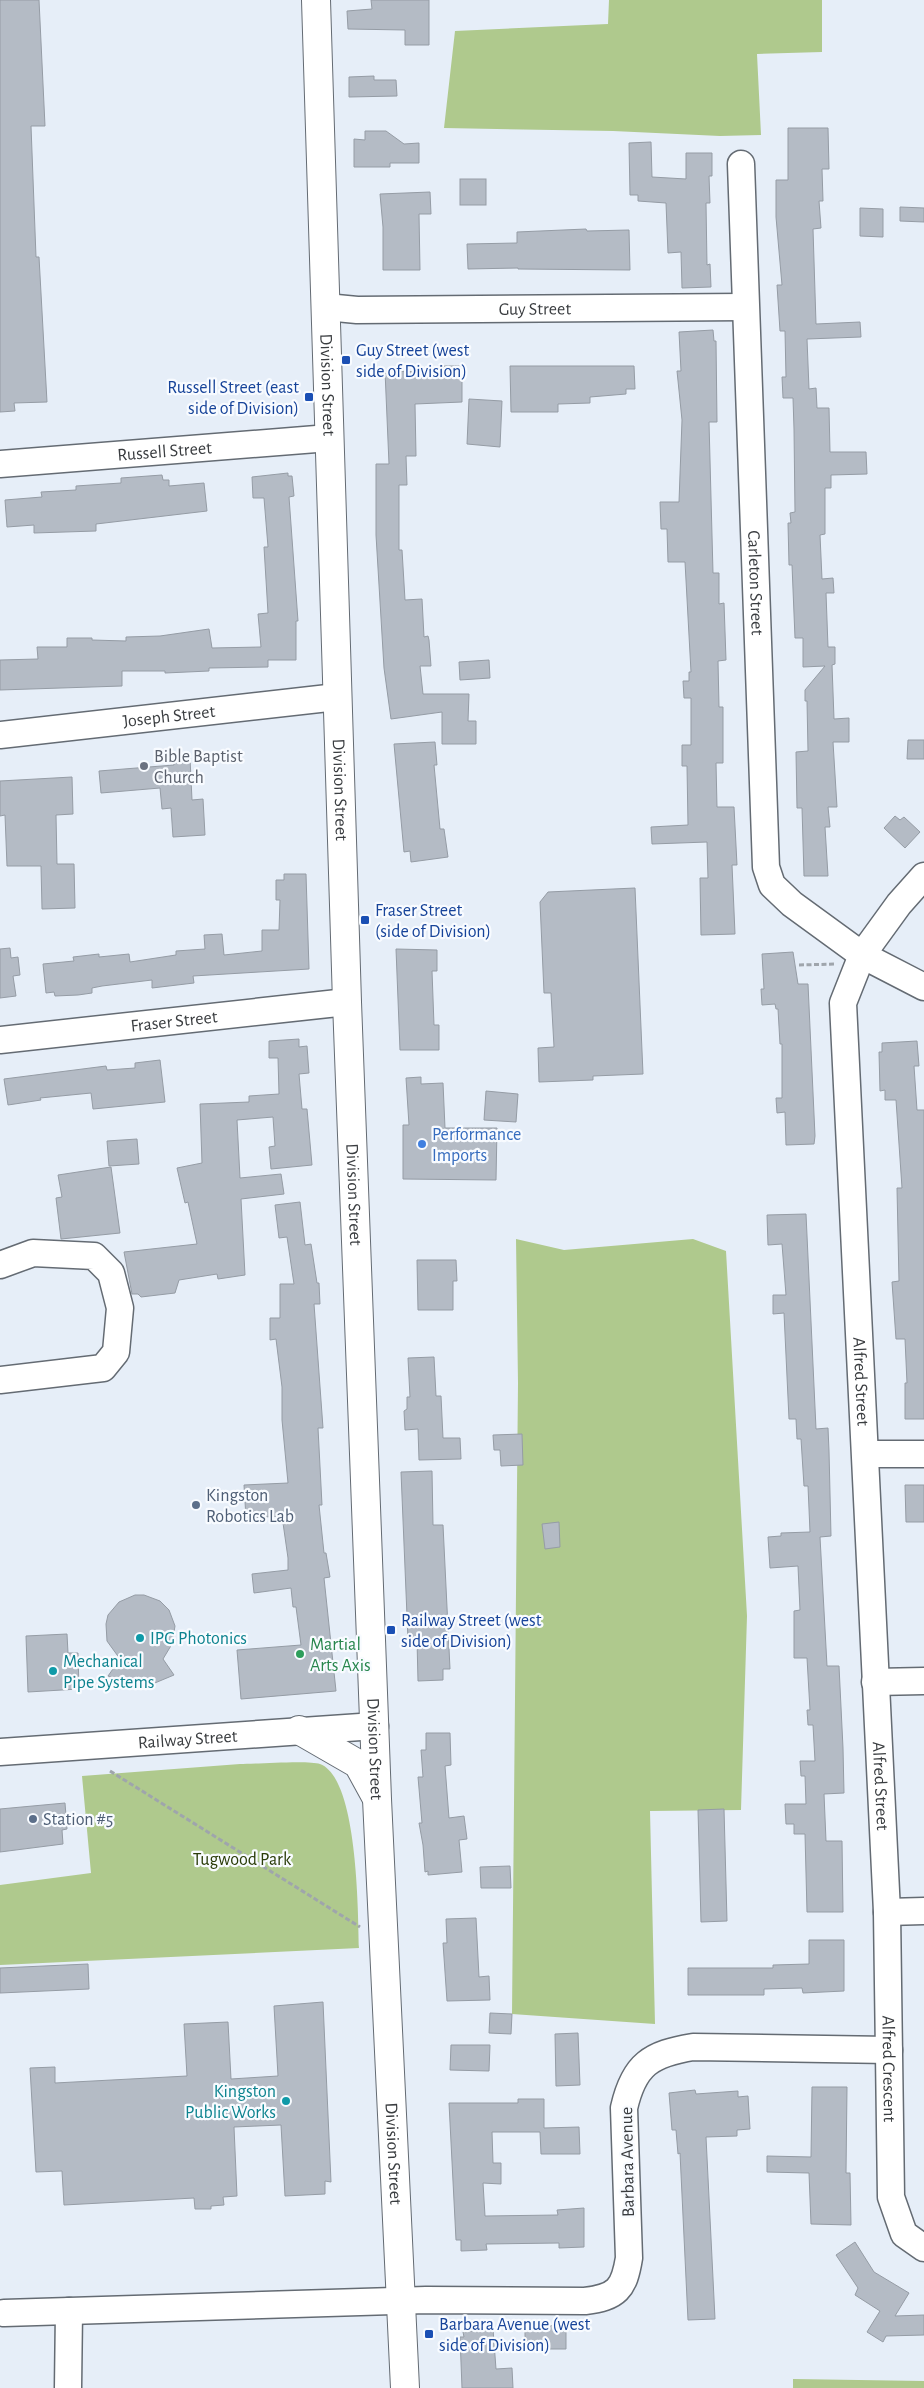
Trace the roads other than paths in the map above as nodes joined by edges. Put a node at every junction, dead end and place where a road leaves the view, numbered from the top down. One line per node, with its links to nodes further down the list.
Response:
1 (316, 0): 3 (main road, Division Street)
2 (741, 164): 4 (street, Carleton Street)
3 (326, 307): 4 (street, Guy Street); 5 (main road, Division Street)
4 (744, 307): 10 (street, Carleton Street)
5 (328, 438): 6 (street, Russell Street); 7 (main road, Division Street)
6 (0, 464)
7 (337, 697): 8 (street, Joseph Street); 12 (main road, Division Street)
8 (0, 736)
9 (924, 876): 10 (street, Alfred Street)
10 (852, 959): 11 (street, Carleton Street); 16 (street, Alfred Street)
11 (924, 987)
12 (347, 1002): 13 (street, Fraser Street); 20 (main road, Division Street)
13 (0, 1040)
14 (0, 1266): 15 (street)
15 (0, 1380)
16 (866, 1454): 17 (street); 19 (street, Alfred Street)
17 (924, 1454)
18 (924, 1681): 19 (street)
19 (875, 1682): 25 (street, Alfred Street)
20 (375, 1726): 21 (street, Railway Street); 23 (main road, Division Street)
21 (299, 1730): 22 (street, Railway Street); 23 (main road)
22 (0, 1752)
23 (377, 1798): 28 (main road, Division Street)
24 (924, 1911): 25 (street)
25 (887, 1912): 26 (street, Alfred Crescent)
26 (889, 2050): 27 (street, Alfred Crescent); 28 (street, Barbara Avenue)
27 (924, 2248)
28 (401, 2302): 29 (street); 32 (main road, Division Street)
29 (69, 2311): 30 (street); 31 (street)
30 (4, 2313)
31 (68, 2388)
32 (405, 2388)

